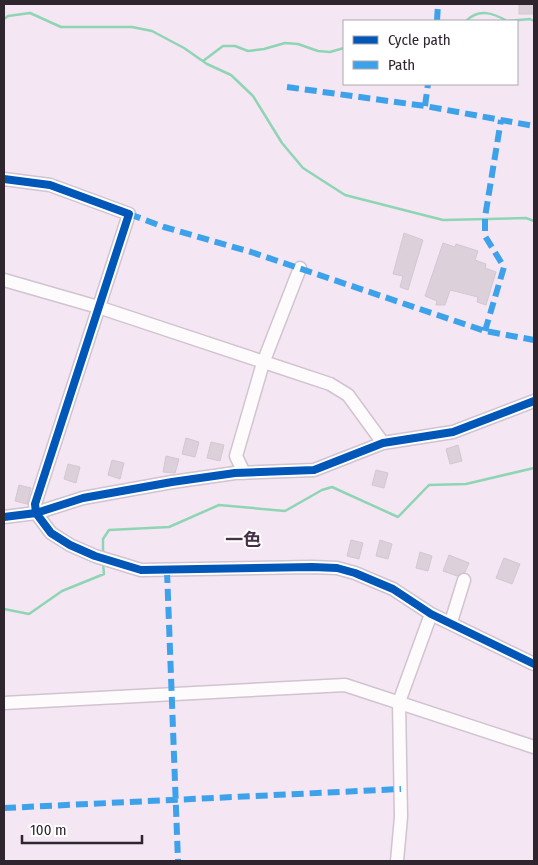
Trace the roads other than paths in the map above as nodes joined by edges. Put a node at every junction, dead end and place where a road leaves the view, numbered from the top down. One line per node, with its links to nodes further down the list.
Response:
1 (4, 178): 4 (street)
2 (300, 268): 5 (street)
3 (4, 280): 4 (street)
4 (98, 307): 5 (street); 9 (street)
5 (263, 362): 7 (street); 8 (street)
6 (534, 401): 7 (street)
7 (384, 443): 8 (street)
8 (244, 473): 9 (street)
9 (36, 513): 10 (street); 12 (street)
10 (4, 517)
11 (464, 580): 13 (street)
12 (431, 614): 13 (street); 15 (street)
13 (451, 622): 14 (street)
14 (534, 664)
15 (399, 702): 16 (street); 17 (street); 18 (street)
16 (4, 703)
17 (534, 747)
18 (397, 861)

